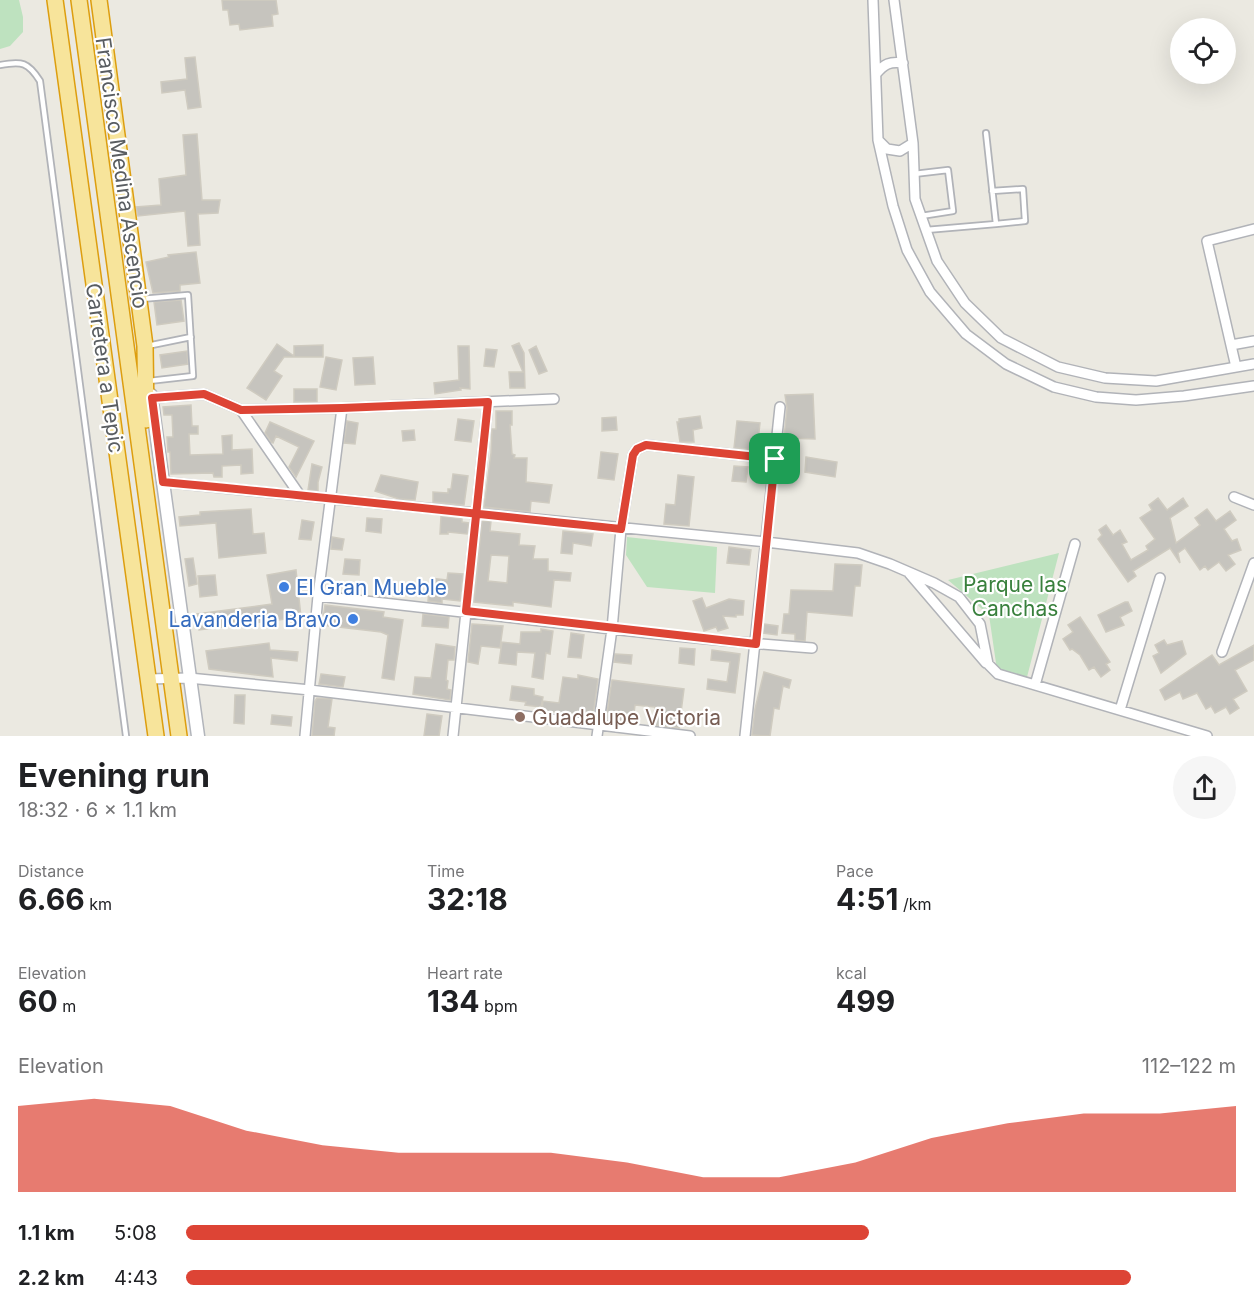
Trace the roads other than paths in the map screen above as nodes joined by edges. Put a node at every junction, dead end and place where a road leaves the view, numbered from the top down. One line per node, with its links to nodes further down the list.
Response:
1 (55, 0): 57 (highway, Carretera a Tepic)
2 (79, 0): 9 (highway, Carretera a Tepic)
3 (99, 0): 13 (highway, Francisco Medina Ascencio)
4 (873, 0): 8 (street)
5 (894, 0): 6 (street)
6 (903, 63): 8 (street); 12 (street)
7 (0, 65): 64 (lane)
8 (876, 74): 11 (street)
9 (93, 100): 13 (highway); 37 (highway, Carretera a Tepic)
10 (986, 133): 15 (lane)
11 (879, 140): 12 (street); 28 (street)
12 (913, 143): 14 (street)
13 (119, 155): 20 (highway, Francisco Medina Ascencio)
14 (914, 174): 16 (street); 16 (lane)
15 (992, 191): 17 (lane); 17 (lane)
16 (921, 216): 19 (street)
17 (996, 224): 19 (lane)
18 (1254, 229): 23 (street)
19 (926, 230): 26 (street)
20 (138, 300): 21 (lane); 24 (highway, Francisco Medina Ascencio)
21 (191, 336): 24 (lane); 27 (lane)
22 (1254, 341): 23 (street)
23 (1231, 345): 26 (street)
24 (145, 346): 27 (main road, Francisco Medina Ascencio); 37 (highway, Francisco Medina Ascencio)
25 (1254, 364): 26 (street)
26 (1236, 368)
27 (149, 381): 29 (main road, Francisco Medina Ascencio)
28 (1254, 386)
29 (152, 398): 34 (street); 36 (main road, Francisco Medina Ascencio)
30 (554, 399): 31 (street)
31 (488, 402): 33 (street); 42 (street)
32 (780, 407): 35 (street)
33 (342, 408): 34 (street); 40 (street)
34 (241, 410): 38 (street)
35 (775, 459): 43 (street); 44 (street)
36 (163, 482): 38 (street); 56 (main road, Francisco Medina Ascencio)
37 (146, 486): 58 (highway, Carretera a Tepic)
38 (299, 494): 40 (street)
39 (1234, 496): 41 (street)
40 (330, 497): 42 (street); 49 (street)
41 (1254, 505)
42 (478, 514): 43 (street); 50 (street)
43 (621, 529): 44 (street); 51 (street)
44 (766, 542): 47 (street); 52 (street)
45 (1075, 544): 59 (street)
46 (1254, 563): 54 (street)
47 (907, 571): 55 (street); 55 (street)
48 (1160, 578): 62 (street)
49 (318, 596): 50 (street); 60 (street)
50 (466, 611): 51 (street); 61 (street)
51 (612, 629): 52 (street); 63 (street)
52 (756, 644): 53 (street); 71 (street)
53 (812, 648)
54 (1222, 652)
55 (988, 664): 59 (street)
56 (189, 678): 58 (street); 60 (street); 67 (main road, Francisco Medina Ascencio)
57 (148, 679): 58 (street); 65 (highway, Carretera a Tepic)
58 (172, 679): 66 (highway, Carretera a Tepic)
59 (1035, 685): 62 (street)
60 (310, 690): 61 (street); 68 (street)
61 (457, 708): 63 (street); 69 (street)
62 (1120, 710): 72 (street)
63 (597, 731): 70 (street)
64 (126, 736)
65 (156, 736)
66 (179, 736)
67 (198, 736)
68 (305, 736)
69 (453, 736)
70 (690, 736)
71 (745, 736)
72 (1207, 736)

